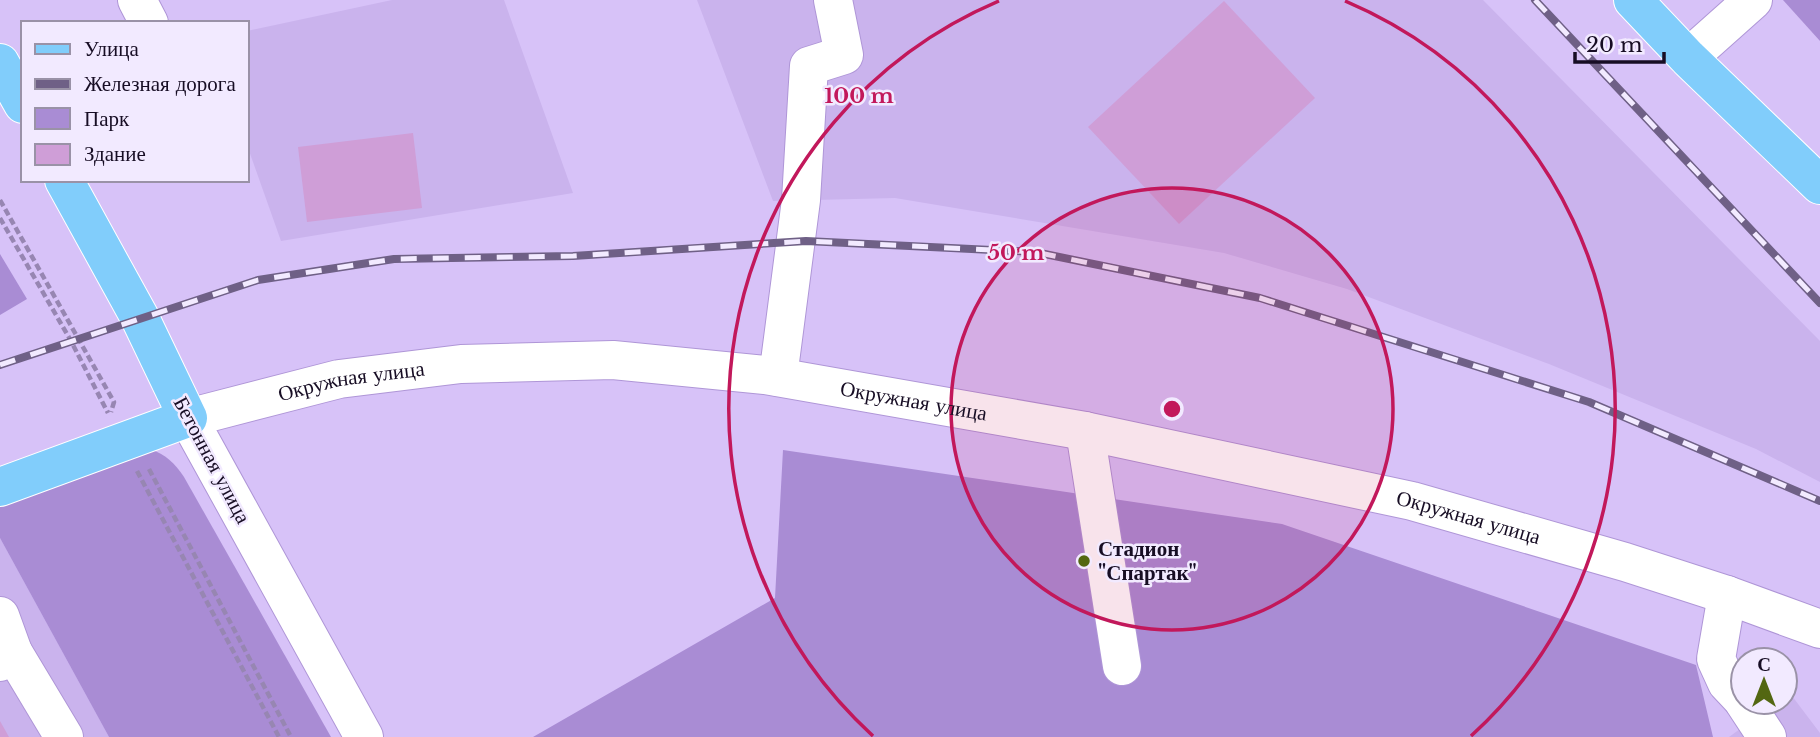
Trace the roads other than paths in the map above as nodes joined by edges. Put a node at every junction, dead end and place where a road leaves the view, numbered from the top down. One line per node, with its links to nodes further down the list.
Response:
1 (137, 0): 5 (street)
2 (834, 0): 11 (street)
3 (1633, 0): 6 (main road)
4 (1753, 0): 6 (street)
5 (148, 21)
6 (1688, 58): 10 (main road)
7 (0, 63): 8 (main road)
8 (21, 100)
9 (65, 182): 12 (main road, Бетонная улица)
10 (1820, 186)
11 (778, 377): 12 (street, Окружная улица); 13 (street, Окружная улица)
12 (188, 418): 14 (main road, Окружная улица); 23 (street, Бетонная улица)
13 (1085, 431): 15 (street, Окружная улица); 19 (street)
14 (0, 487)
15 (1727, 595): 17 (street, Окружная улица); 20 (street)
16 (0, 616): 18 (street)
17 (1820, 629)
18 (7, 657): 22 (street)
19 (1122, 666)
20 (1729, 685)
21 (1754, 716): 24 (street)
22 (64, 737)
23 (364, 737)
24 (1768, 737)

